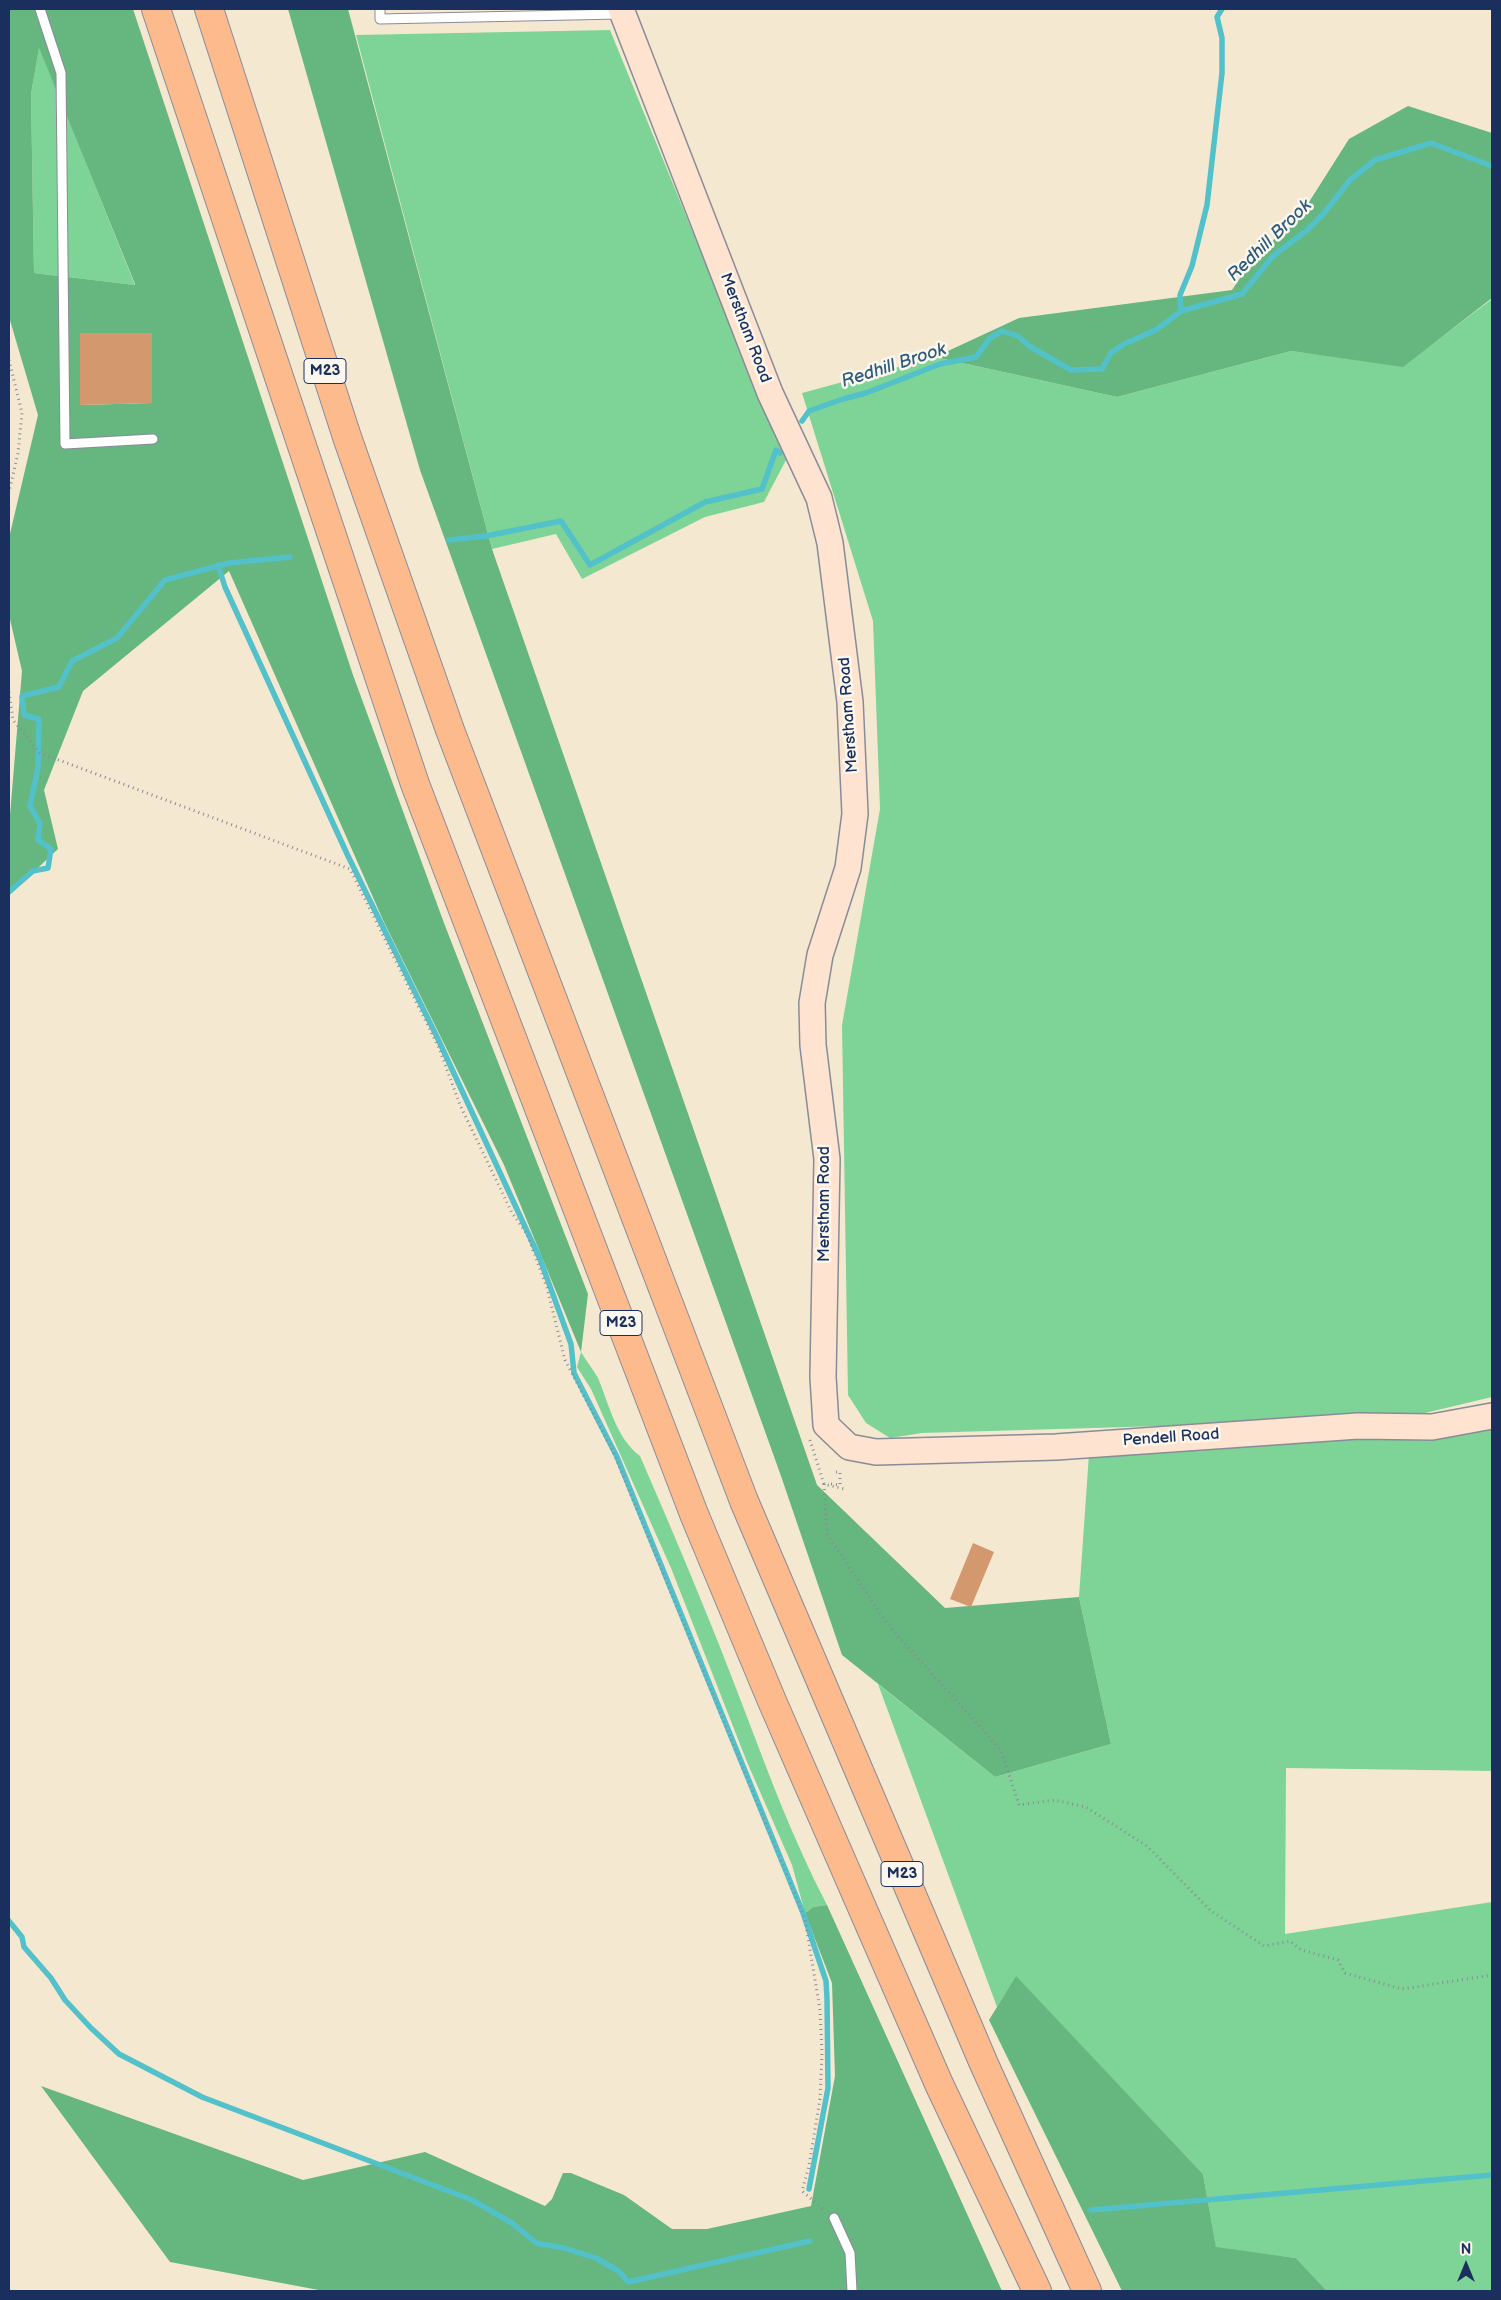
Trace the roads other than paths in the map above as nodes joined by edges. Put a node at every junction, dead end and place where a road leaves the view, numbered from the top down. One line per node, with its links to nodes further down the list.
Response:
1 (40, 9): 7 (lane)
2 (156, 9): 12 (highway, M23)
3 (209, 9): 13 (highway, M23)
4 (380, 9): 6 (lane)
5 (622, 11): 6 (lane); 9 (street, Merstham Road)
6 (494, 13)
7 (153, 439)
8 (1492, 1416): 9 (street, Pendell Road)
9 (849, 1447)
10 (834, 2218): 11 (lane)
11 (852, 2291)
12 (1037, 2291)
13 (1087, 2291)

